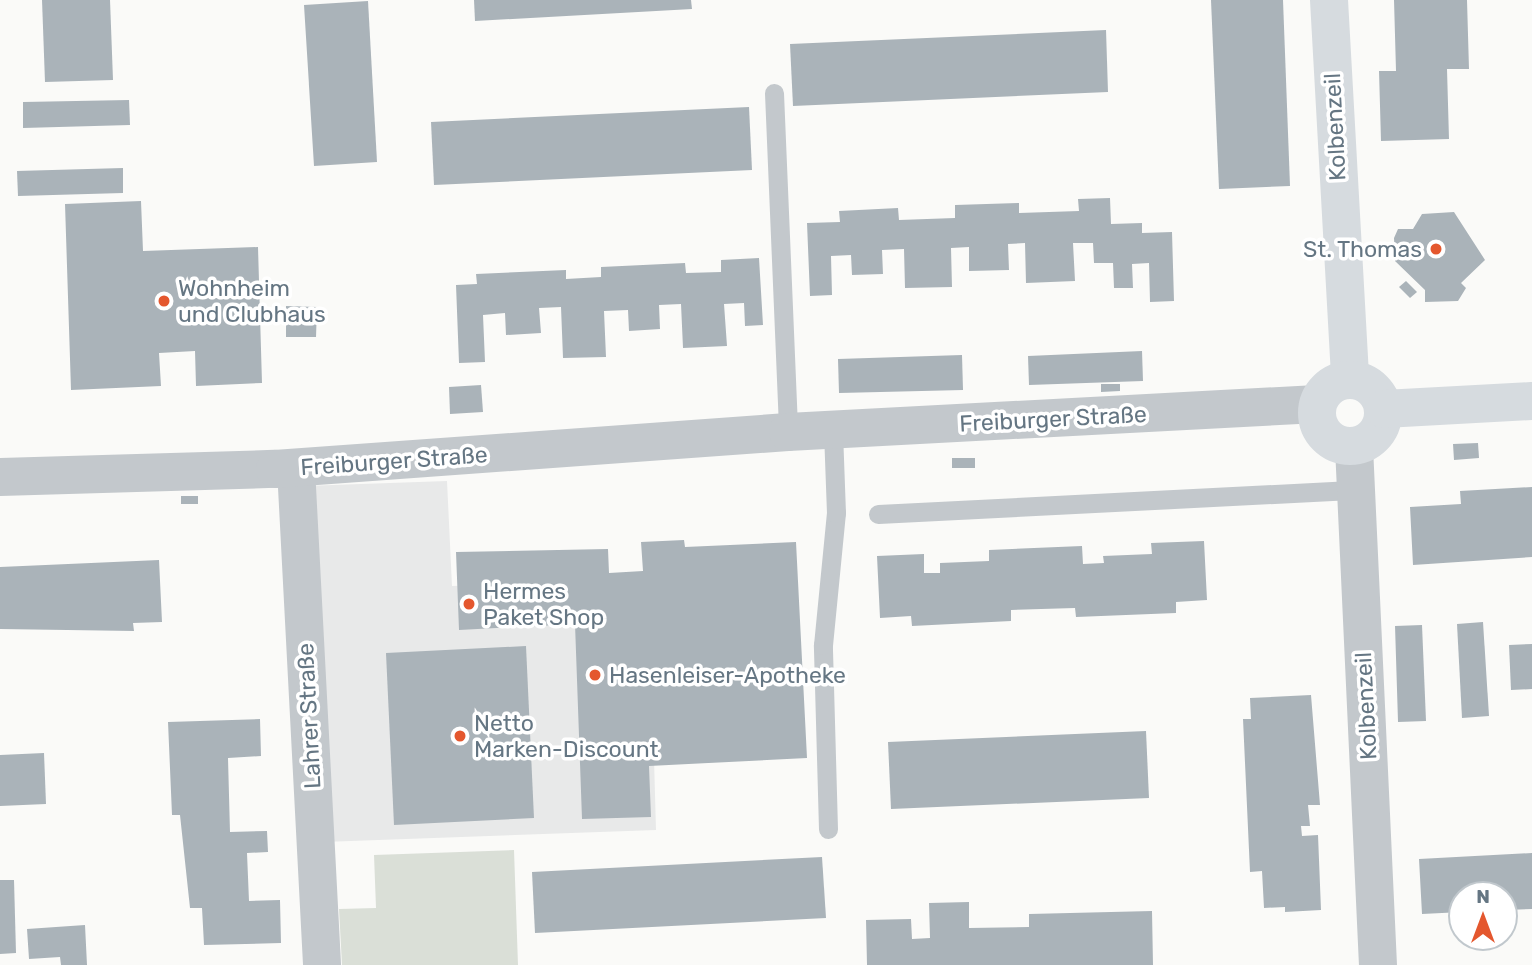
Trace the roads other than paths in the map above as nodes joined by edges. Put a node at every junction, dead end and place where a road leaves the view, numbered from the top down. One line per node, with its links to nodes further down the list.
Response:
1 (1328, 0): 3 (street, Kolbenzeil)
2 (774, 93): 8 (lane)
3 (1350, 379): 5 (street); 6 (street)
4 (1532, 401): 6 (street)
5 (1317, 404): 7 (street, Freiburger Straße); 9 (street)
6 (1384, 409): 9 (street)
7 (833, 430): 8 (street, Freiburger Straße); 14 (lane)
8 (788, 432): 10 (street, Freiburger Straße)
9 (1354, 447): 12 (street, Kolbenzeil)
10 (296, 468): 11 (street, Freiburger Straße); 15 (street, Lahrer Straße)
11 (0, 477)
12 (1356, 490): 13 (lane); 16 (street, Kolbenzeil)
13 (878, 514)
14 (828, 829)
15 (322, 965)
16 (1378, 965)

